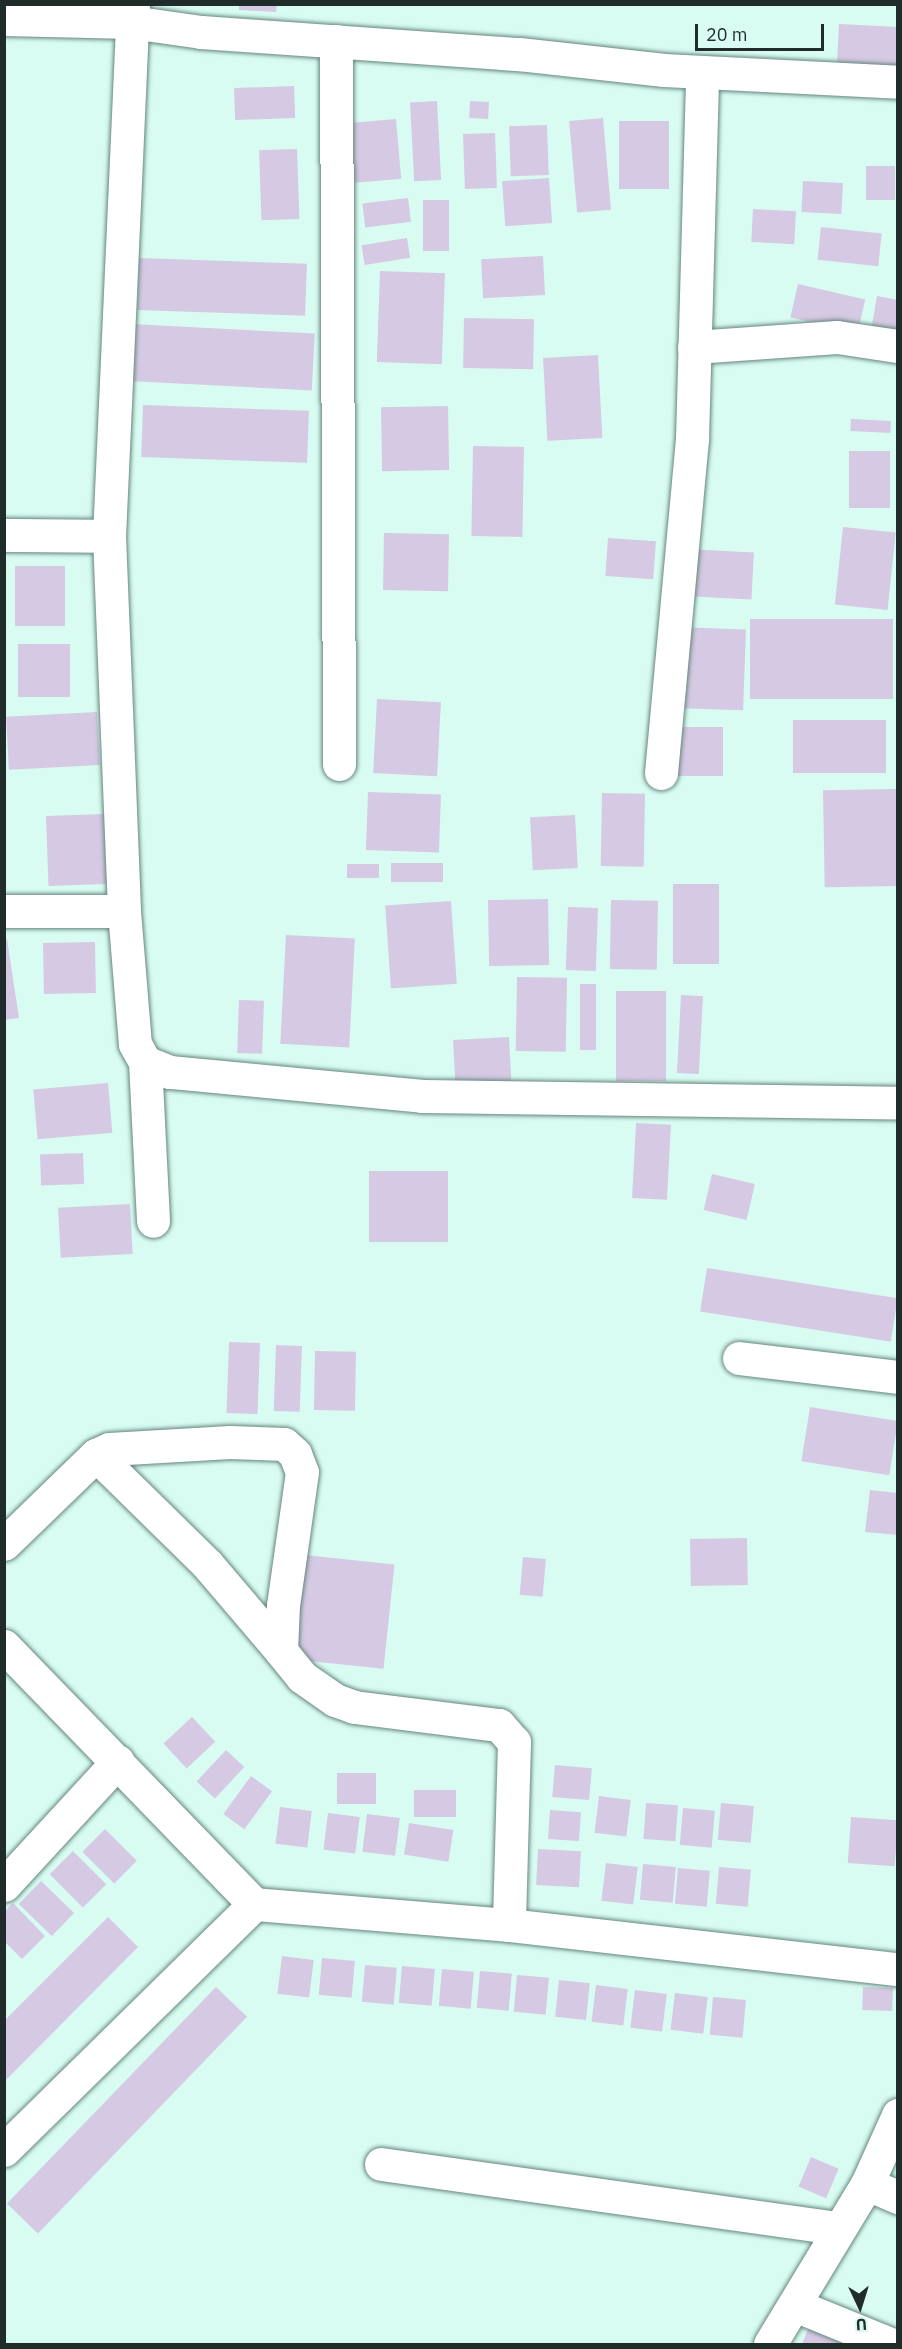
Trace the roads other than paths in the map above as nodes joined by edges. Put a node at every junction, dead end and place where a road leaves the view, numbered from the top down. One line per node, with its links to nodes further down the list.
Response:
1 (132, 13): 2 (street); 3 (street); 9 (street)
2 (4, 19)
3 (336, 41): 4 (street); 10 (street)
4 (702, 72): 5 (street); 7 (street)
5 (897, 82)
6 (897, 346): 7 (street)
7 (694, 347): 11 (street)
8 (4, 535): 9 (street)
9 (109, 536): 13 (street)
10 (339, 764)
11 (661, 773)
12 (4, 911): 13 (street)
13 (124, 911): 14 (street)
14 (146, 1062): 15 (street); 16 (street)
15 (897, 1103)
16 (153, 1221)
17 (739, 1358): 18 (street)
18 (897, 1377)
19 (96, 1455): 20 (street); 22 (street); 22 (street)
20 (4, 1544)
21 (4, 1646): 23 (street)
22 (281, 1651): 26 (street)
23 (118, 1761): 24 (street); 25 (street)
24 (4, 1885)
25 (255, 1904): 26 (street); 29 (street)
26 (509, 1925): 27 (street)
27 (897, 1969)
28 (897, 2115): 31 (street)
29 (4, 2150)
30 (381, 2164): 33 (street)
31 (867, 2184): 32 (street); 33 (street)
32 (897, 2197)
33 (838, 2228): 34 (street)
34 (796, 2306): 35 (street); 36 (street)
35 (770, 2344)
36 (890, 2344)

